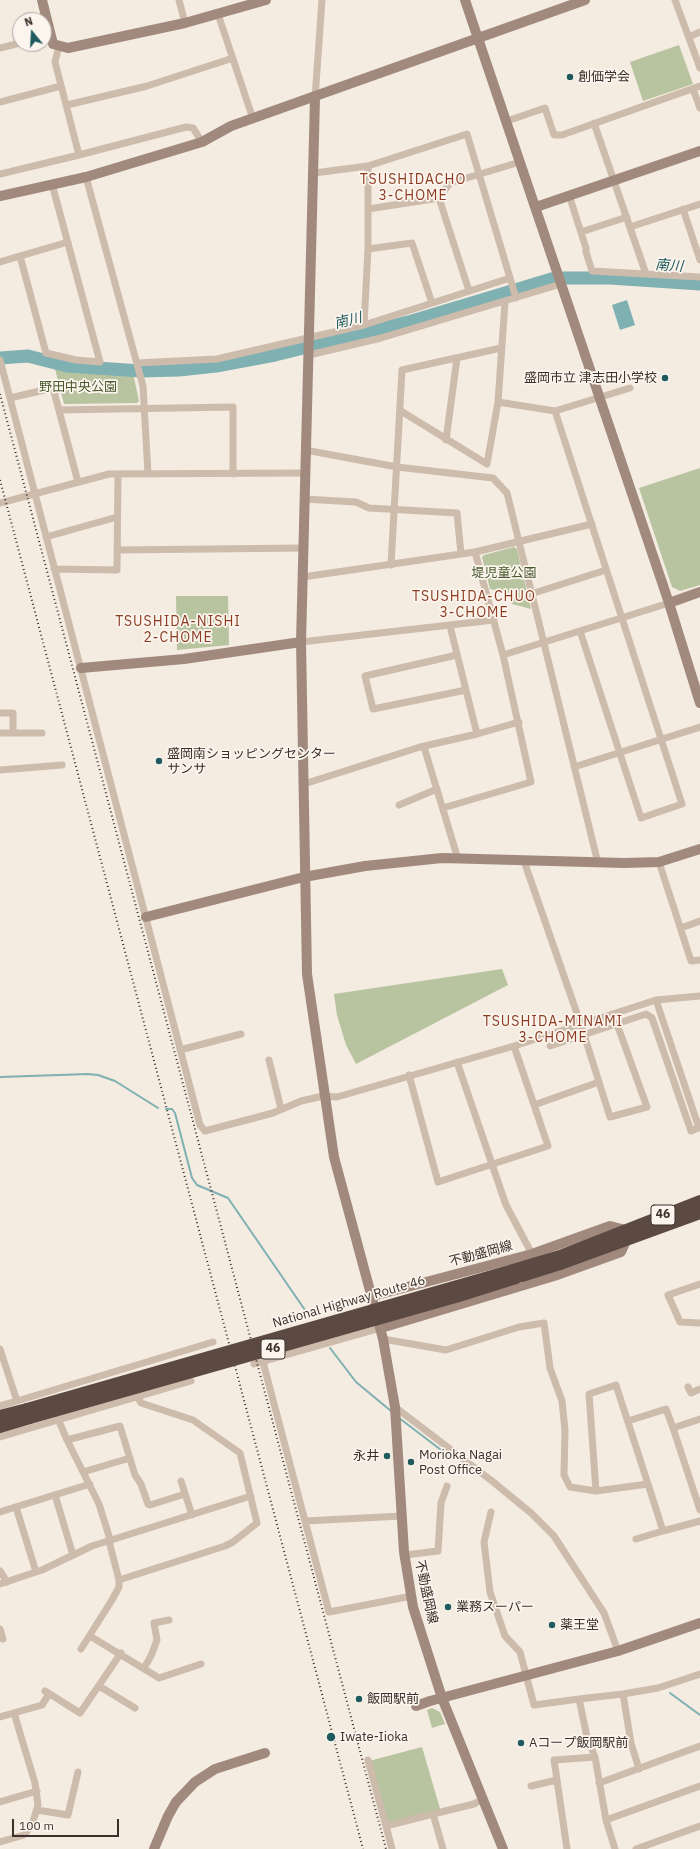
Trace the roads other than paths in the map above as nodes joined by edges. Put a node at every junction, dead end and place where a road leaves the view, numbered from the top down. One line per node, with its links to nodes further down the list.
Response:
1 (42, 0): 8 (street)
2 (179, 0): 10 (street)
3 (266, 0): 9 (street)
4 (322, 0): 22 (street)
5 (465, 0): 13 (street)
6 (585, 0): 13 (street)
7 (675, 0): 12 (street)
8 (44, 12)
9 (218, 14): 10 (street); 26 (street)
10 (185, 23): 16 (street)
11 (700, 32): 12 (street)
12 (689, 37): 19 (street)
13 (478, 40): 22 (street); 27 (street)
14 (52, 42): 16 (street)
15 (12, 45): 17 (street)
16 (59, 46): 20 (street)
17 (0, 47)
18 (230, 59): 24 (street)
19 (700, 68)
20 (61, 86): 23 (street); 24 (street)
21 (696, 88): 25 (street); 28 (street)
22 (315, 98): 26 (street); 34 (street)
23 (0, 102)
24 (66, 105): 31 (street)
25 (700, 108)
26 (253, 119): 29 (street)
27 (507, 121): 28 (street); 32 (street)
28 (594, 123): 38 (street)
29 (202, 142): 31 (street); 37 (street)
30 (700, 151): 38 (street)
31 (80, 155): 35 (street)
32 (520, 162): 36 (street); 44 (street)
33 (368, 166): 34 (street); 36 (street); 45 (street)
34 (314, 173): 64 (street)
35 (0, 174)
36 (480, 174): 42 (street); 57 (street)
37 (86, 177): 39 (street); 69 (street)
38 (614, 180): 41 (street); 47 (street)
39 (52, 184): 40 (street); 50 (street)
40 (0, 196)
41 (568, 196): 44 (street); 49 (street)
42 (439, 198): 45 (street); 59 (street)
43 (700, 204): 46 (street)
44 (536, 207): 58 (street)
45 (368, 209): 51 (street)
46 (683, 210): 48 (street); 53 (street)
47 (627, 217): 48 (street); 49 (street)
48 (630, 227): 55 (street)
49 (581, 232): 55 (street)
50 (68, 242): 52 (street); 52 (street)
51 (368, 250): 62 (street); 63 (street)
52 (20, 256): 54 (street)
53 (700, 260)
54 (0, 262)
55 (646, 274): 56 (street)
56 (700, 277)
57 (510, 278): 59 (street); 60 (street)
58 (561, 284): 60 (street); 71 (street)
59 (469, 291): 62 (street)
60 (516, 298): 61 (street)
61 (505, 302): 65 (street); 66 (street)
62 (432, 303): 63 (street)
63 (364, 325): 64 (street)
64 (310, 337): 66 (street); 69 (street)
65 (502, 348): 67 (street); 73 (street)
66 (309, 355): 79 (street)
67 (457, 358): 76 (street); 78 (street)
68 (0, 361): 72 (street)
69 (137, 363): 74 (street)
70 (630, 388): 71 (street)
71 (600, 397): 77 (street); 104 (street)
72 (10, 398): 75 (street); 86 (street)
73 (498, 402): 77 (street); 78 (street)
74 (146, 409): 75 (street); 83 (street); 84 (street)
75 (59, 410): 85 (street)
76 (401, 411): 78 (street); 80 (street)
77 (555, 411): 91 (street)
78 (446, 440)
79 (305, 450): 80 (street); 81 (street)
80 (397, 467): 89 (street); 93 (street)
81 (304, 473): 84 (street); 87 (street)
82 (118, 474): 83 (street); 85 (street); 90 (street)
83 (148, 474): 84 (street)
84 (233, 474)
85 (78, 482): 86 (street)
86 (35, 493): 88 (street); 92 (street)
87 (304, 499): 89 (street); 94 (street)
88 (0, 503)
89 (396, 509): 97 (street); 98 (street)
90 (117, 517): 92 (street); 95 (street)
91 (592, 524): 93 (street); 100 (street)
92 (46, 537): 99 (street)
93 (518, 543): 96 (street); 103 (street)
94 (303, 548): 95 (street); 101 (street)
95 (117, 550): 99 (street)
96 (476, 552): 97 (street); 106 (street)
97 (461, 554): 98 (street)
98 (391, 565): 101 (street)
99 (54, 569): 113 (street)
100 (606, 570): 103 (street); 105 (street)
101 (303, 577): 109 (street)
102 (700, 592): 104 (street)
103 (531, 594): 110 (street)
104 (669, 603): 105 (street); 115 (street)
105 (622, 618): 108 (street); 123 (street)
106 (494, 620): 107 (street); 112 (street)
107 (450, 626): 109 (street); 111 (street)
108 (580, 631): 110 (street); 125 (street)
109 (301, 642): 113 (street); 129 (street)
110 (542, 642): 112 (street); 127 (street)
111 (457, 655): 114 (street); 114 (street)
112 (503, 655): 117 (street)
113 (81, 668): 139 (street)
114 (466, 690): 122 (street)
115 (700, 703)
116 (0, 713): 120 (street)
117 (519, 722): 122 (street); 132 (street)
118 (700, 727): 123 (street)
119 (0, 733): 120 (street)
120 (13, 733): 121 (street)
121 (42, 733)
122 (477, 734): 124 (street)
123 (661, 739): 125 (street); 125 (street)
124 (424, 746): 129 (street); 130 (street)
125 (619, 753): 127 (street)
126 (62, 765): 128 (street)
127 (574, 767): 137 (street)
128 (0, 770)
129 (304, 784): 138 (street)
130 (437, 789): 131 (street); 132 (street)
131 (399, 805)
132 (443, 808): 134 (street)
133 (700, 849): 136 (street)
134 (458, 859): 135 (street); 138 (street)
135 (524, 861): 137 (street); 146 (street)
136 (659, 862): 137 (street); 141 (street)
137 (598, 863)
138 (304, 877): 139 (street); 156 (street)
139 (146, 917): 151 (street)
140 (700, 922): 141 (street)
141 (681, 928): 142 (street)
142 (700, 960)
143 (700, 996): 144 (street)
144 (656, 1000): 146 (street); 159 (street)
145 (617, 1024): 148 (street); 155 (street); 159 (street)
146 (581, 1025): 148 (street); 149 (street)
147 (242, 1034): 151 (street)
148 (584, 1035): 150 (street); 155 (street)
149 (514, 1046): 153 (street); 157 (street)
150 (550, 1046)
151 (180, 1050): 158 (street)
152 (269, 1060): 158 (street)
153 (457, 1062): 154 (street); 160 (street)
154 (409, 1075): 156 (street); 160 (street)
155 (599, 1082): 157 (street)
156 (323, 1096): 158 (street); 166 (street)
157 (534, 1105): 160 (street)
158 (281, 1109)
159 (700, 1128)
160 (492, 1166): 164 (street)
161 (700, 1201): 163 (highway, National Highway Route 46 / 46)
162 (700, 1213): 163 (highway, National Highway Route 46 / 46)
163 (626, 1235): 164 (street, 不動盛岡線); 168 (street); 180 (highway, National Highway Route 46 / 46, bridge)
164 (532, 1254): 166 (street, 不動盛岡線)
165 (700, 1284): 167 (street)
166 (373, 1296): 168 (street, 不動盛岡線)
167 (700, 1323)
168 (381, 1328): 169 (street, 不動盛岡線); 172 (street)
169 (383, 1339): 179 (street, 不動盛岡線); 195 (street)
170 (213, 1342): 180 (street)
171 (0, 1349): 180 (street)
172 (263, 1362): 173 (street); 205 (street)
173 (254, 1364)
174 (191, 1381): 177 (street)
175 (688, 1387): 176 (street)
176 (700, 1389)
177 (137, 1396): 182 (street); 198 (street)
178 (0, 1406): 180 (street)
179 (395, 1408): 204 (street, 不動盛岡線); 223 (street)
180 (25, 1409): 181 (highway, National Highway Route 46 / 46); 185 (highway, National Highway Route 46 / 46)
181 (0, 1416)
182 (58, 1419): 187 (street); 188 (street)
183 (700, 1419): 186 (street)
184 (628, 1421): 186 (street); 193 (street); 195 (street)
185 (0, 1427)
186 (673, 1428): 200 (street)
187 (0, 1437)
188 (67, 1440): 189 (street); 190 (street)
189 (130, 1458): 190 (street); 196 (street)
190 (83, 1472): 192 (street)
191 (181, 1481): 196 (street)
192 (90, 1484): 197 (street); 209 (street)
193 (648, 1484): 195 (street); 207 (street)
194 (448, 1486): 211 (street)
195 (596, 1491)
196 (185, 1494): 203 (street)
197 (56, 1495): 199 (street); 210 (street)
198 (251, 1496): 203 (street); 214 (street)
199 (16, 1507): 201 (street); 213 (street)
200 (700, 1508)
201 (0, 1512)
202 (491, 1512): 228 (street)
203 (192, 1514): 209 (street)
204 (402, 1516): 205 (street); 211 (street, 不動盛岡線)
205 (305, 1521): 216 (street)
206 (700, 1521): 207 (street)
207 (663, 1531): 208 (street)
208 (636, 1539)
209 (109, 1540): 210 (street); 214 (street)
210 (73, 1555): 213 (street)
211 (405, 1555): 216 (street, 不動盛岡線)
212 (0, 1571): 215 (street)
213 (36, 1572): 215 (street)
214 (120, 1580): 220 (street)
215 (3, 1583)
216 (412, 1596): 231 (street, 不動盛岡線)
217 (169, 1620): 226 (street)
218 (700, 1623): 223 (street)
219 (0, 1629): 221 (street)
220 (90, 1636): 222 (street); 224 (street)
221 (3, 1639)
222 (81, 1649)
223 (618, 1651): 228 (street)
224 (121, 1653): 226 (street); 229 (street)
225 (201, 1664): 226 (street)
226 (144, 1668)
227 (700, 1674): 230 (street)
228 (526, 1675): 231 (street); 232 (street)
229 (99, 1686): 234 (street); 235 (street)
230 (623, 1694): 232 (street); 241 (street)
231 (442, 1698): 233 (street); 248 (street, 不動盛岡線)
232 (579, 1700): 239 (street)
233 (416, 1706)
234 (135, 1708)
235 (14, 1713): 236 (street); 247 (street)
236 (0, 1717)
237 (700, 1746): 241 (street)
238 (265, 1753): 256 (street)
239 (595, 1757): 243 (street); 244 (street)
240 (368, 1760): 253 (street)
241 (639, 1769): 244 (street)
242 (78, 1772): 250 (street)
243 (557, 1780): 245 (street); 260 (street)
244 (599, 1783): 252 (street)
245 (531, 1786)
246 (700, 1786): 252 (street)
247 (37, 1791): 249 (street); 250 (street)
248 (483, 1799): 251 (street); 259 (street, 不動盛岡線)
249 (0, 1802)
250 (37, 1810): 255 (street)
251 (434, 1814): 253 (street); 258 (street)
252 (606, 1820): 261 (street)
253 (386, 1826): 257 (street)
254 (700, 1826): 262 (street)
255 (0, 1842)
256 (154, 1849)
257 (392, 1849)
258 (443, 1849)
259 (503, 1849)
260 (567, 1849)
261 (614, 1849)
262 (636, 1849)

